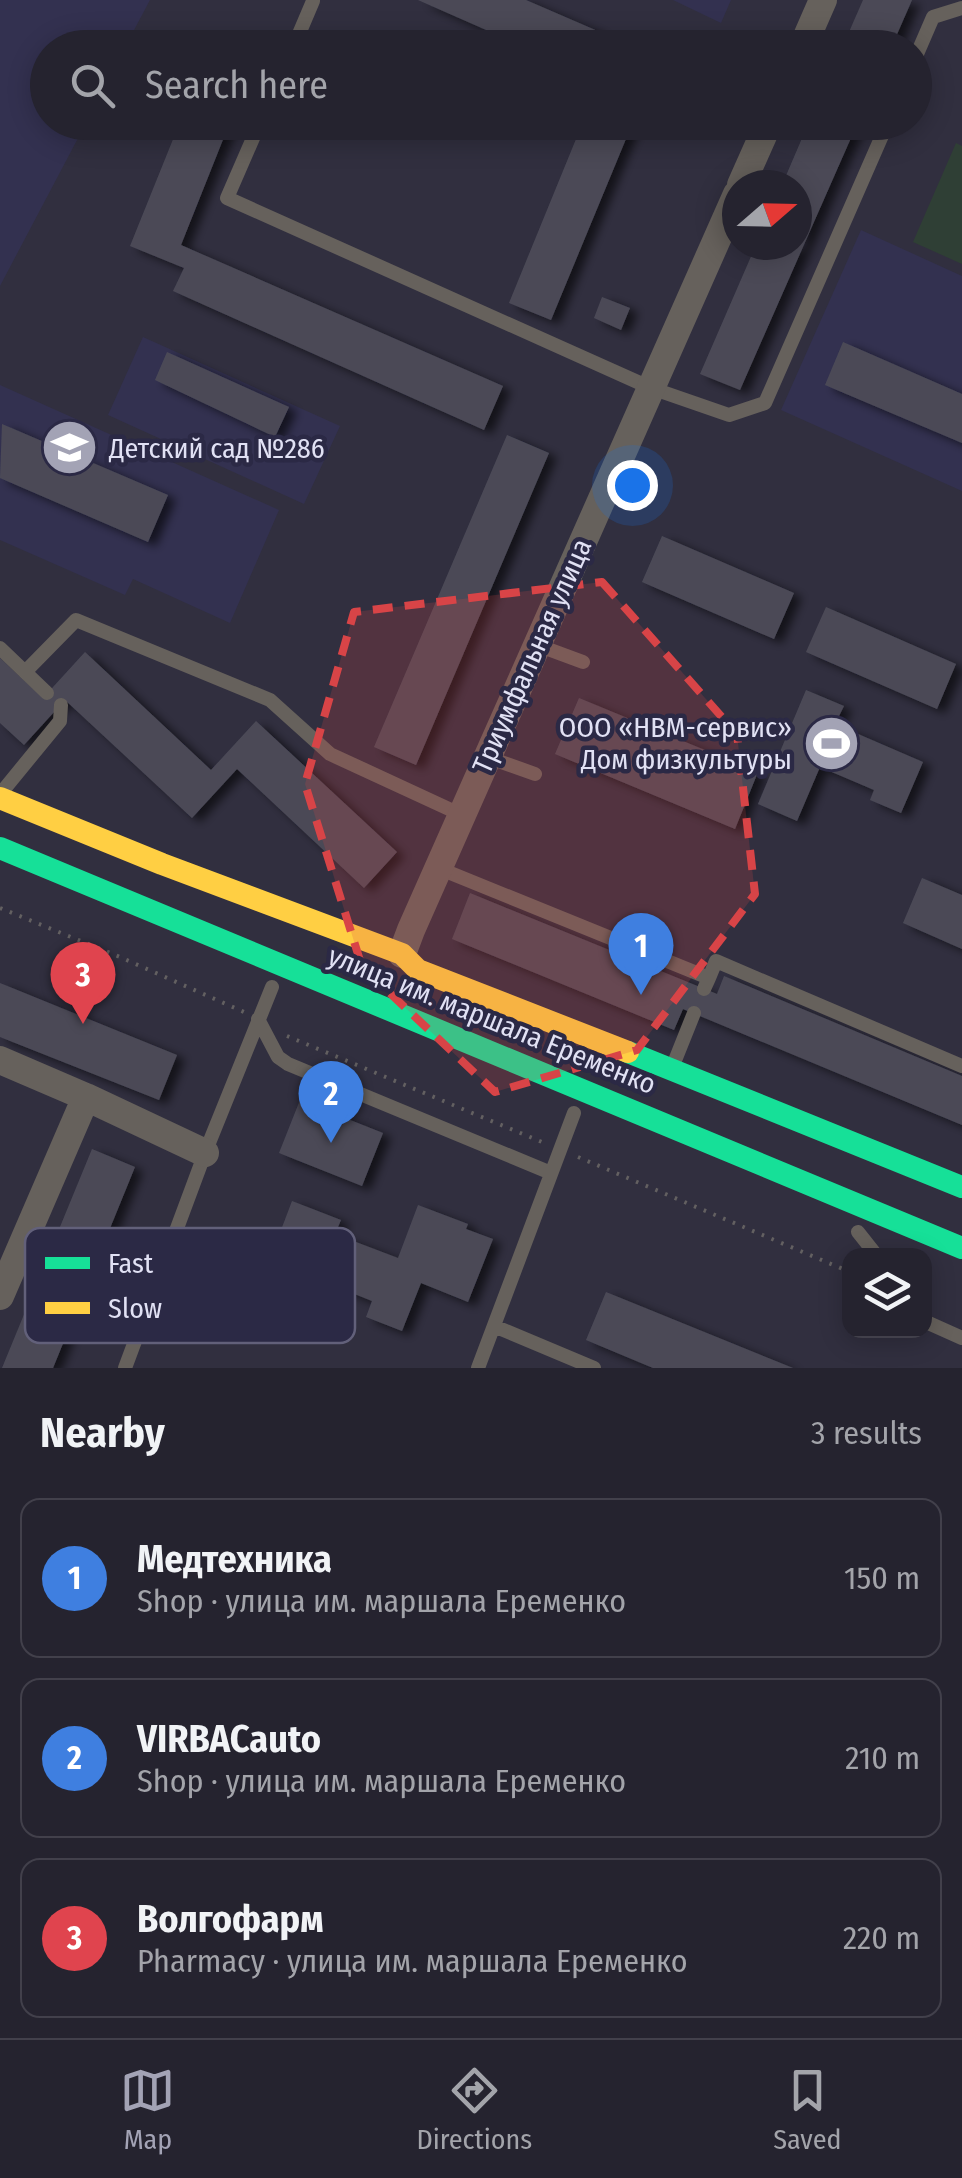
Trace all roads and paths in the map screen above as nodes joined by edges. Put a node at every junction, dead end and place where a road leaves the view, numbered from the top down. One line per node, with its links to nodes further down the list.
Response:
1 (823, 0): 5 (street)
2 (313, 1): 4 (lane)
3 (962, 8): 6 (lane)
4 (301, 30)
5 (810, 30)
6 (928, 30)
7 (252, 140): 12 (lane)
8 (761, 140): 10 (street)
9 (880, 140): 12 (lane)
10 (748, 170)
11 (722, 228): 12 (street, Триумфальная улица)
12 (651, 388): 13 (street, Триумфальная улица)
13 (537, 645): 15 (lane); 19 (street, Триумфальная улица)
14 (0, 648): 16 (lane)
15 (584, 662)
16 (25, 672): 17 (lane); 22 (lane)
17 (47, 693)
18 (60, 705): 21 (lane)
19 (487, 757): 20 (lane); 22 (street, Триумфальная улица)
20 (535, 774)
21 (0, 796): 28 (main road)
22 (462, 815): 24 (street, Триумфальная улица)
23 (0, 848): 31 (main road, улица им. маршала Еременко)
24 (438, 868): 28 (street, Триумфальная улица); 34 (lane)
25 (0, 871): 27 (main road)
26 (0, 908): 32 (path)
27 (117, 920)
28 (410, 962): 31 (street, Триумфальная улица); 35 (main road)
29 (273, 987): 32 (lane)
30 (694, 1014): 35 (lane)
31 (404, 1018): 38 (main road, улица им. маршала Еременко)
32 (258, 1019): 39 (path); 40 (lane); 41 (lane)
33 (0, 1060): 36 (street)
34 (962, 1066)
35 (671, 1069): 38 (street); 42 (main road)
36 (86, 1097): 40 (street); 47 (street)
37 (574, 1113): 39 (lane)
38 (656, 1120): 46 (main road, улица им. маршала Еременко)
39 (560, 1150): 41 (lane); 48 (path)
40 (205, 1153): 43 (lane)
41 (551, 1174): 51 (lane)
42 (962, 1188)
43 (177, 1228)
44 (849, 1229): 45 (main road)
45 (880, 1248)
46 (962, 1248)
47 (9, 1252): 49 (street)
48 (842, 1269)
49 (0, 1296)
50 (932, 1325): 52 (lane)
51 (494, 1326): 55 (lane); 56 (lane)
52 (962, 1338)
53 (134, 1343): 54 (lane)
54 (125, 1368)
55 (478, 1368)
56 (594, 1368)

